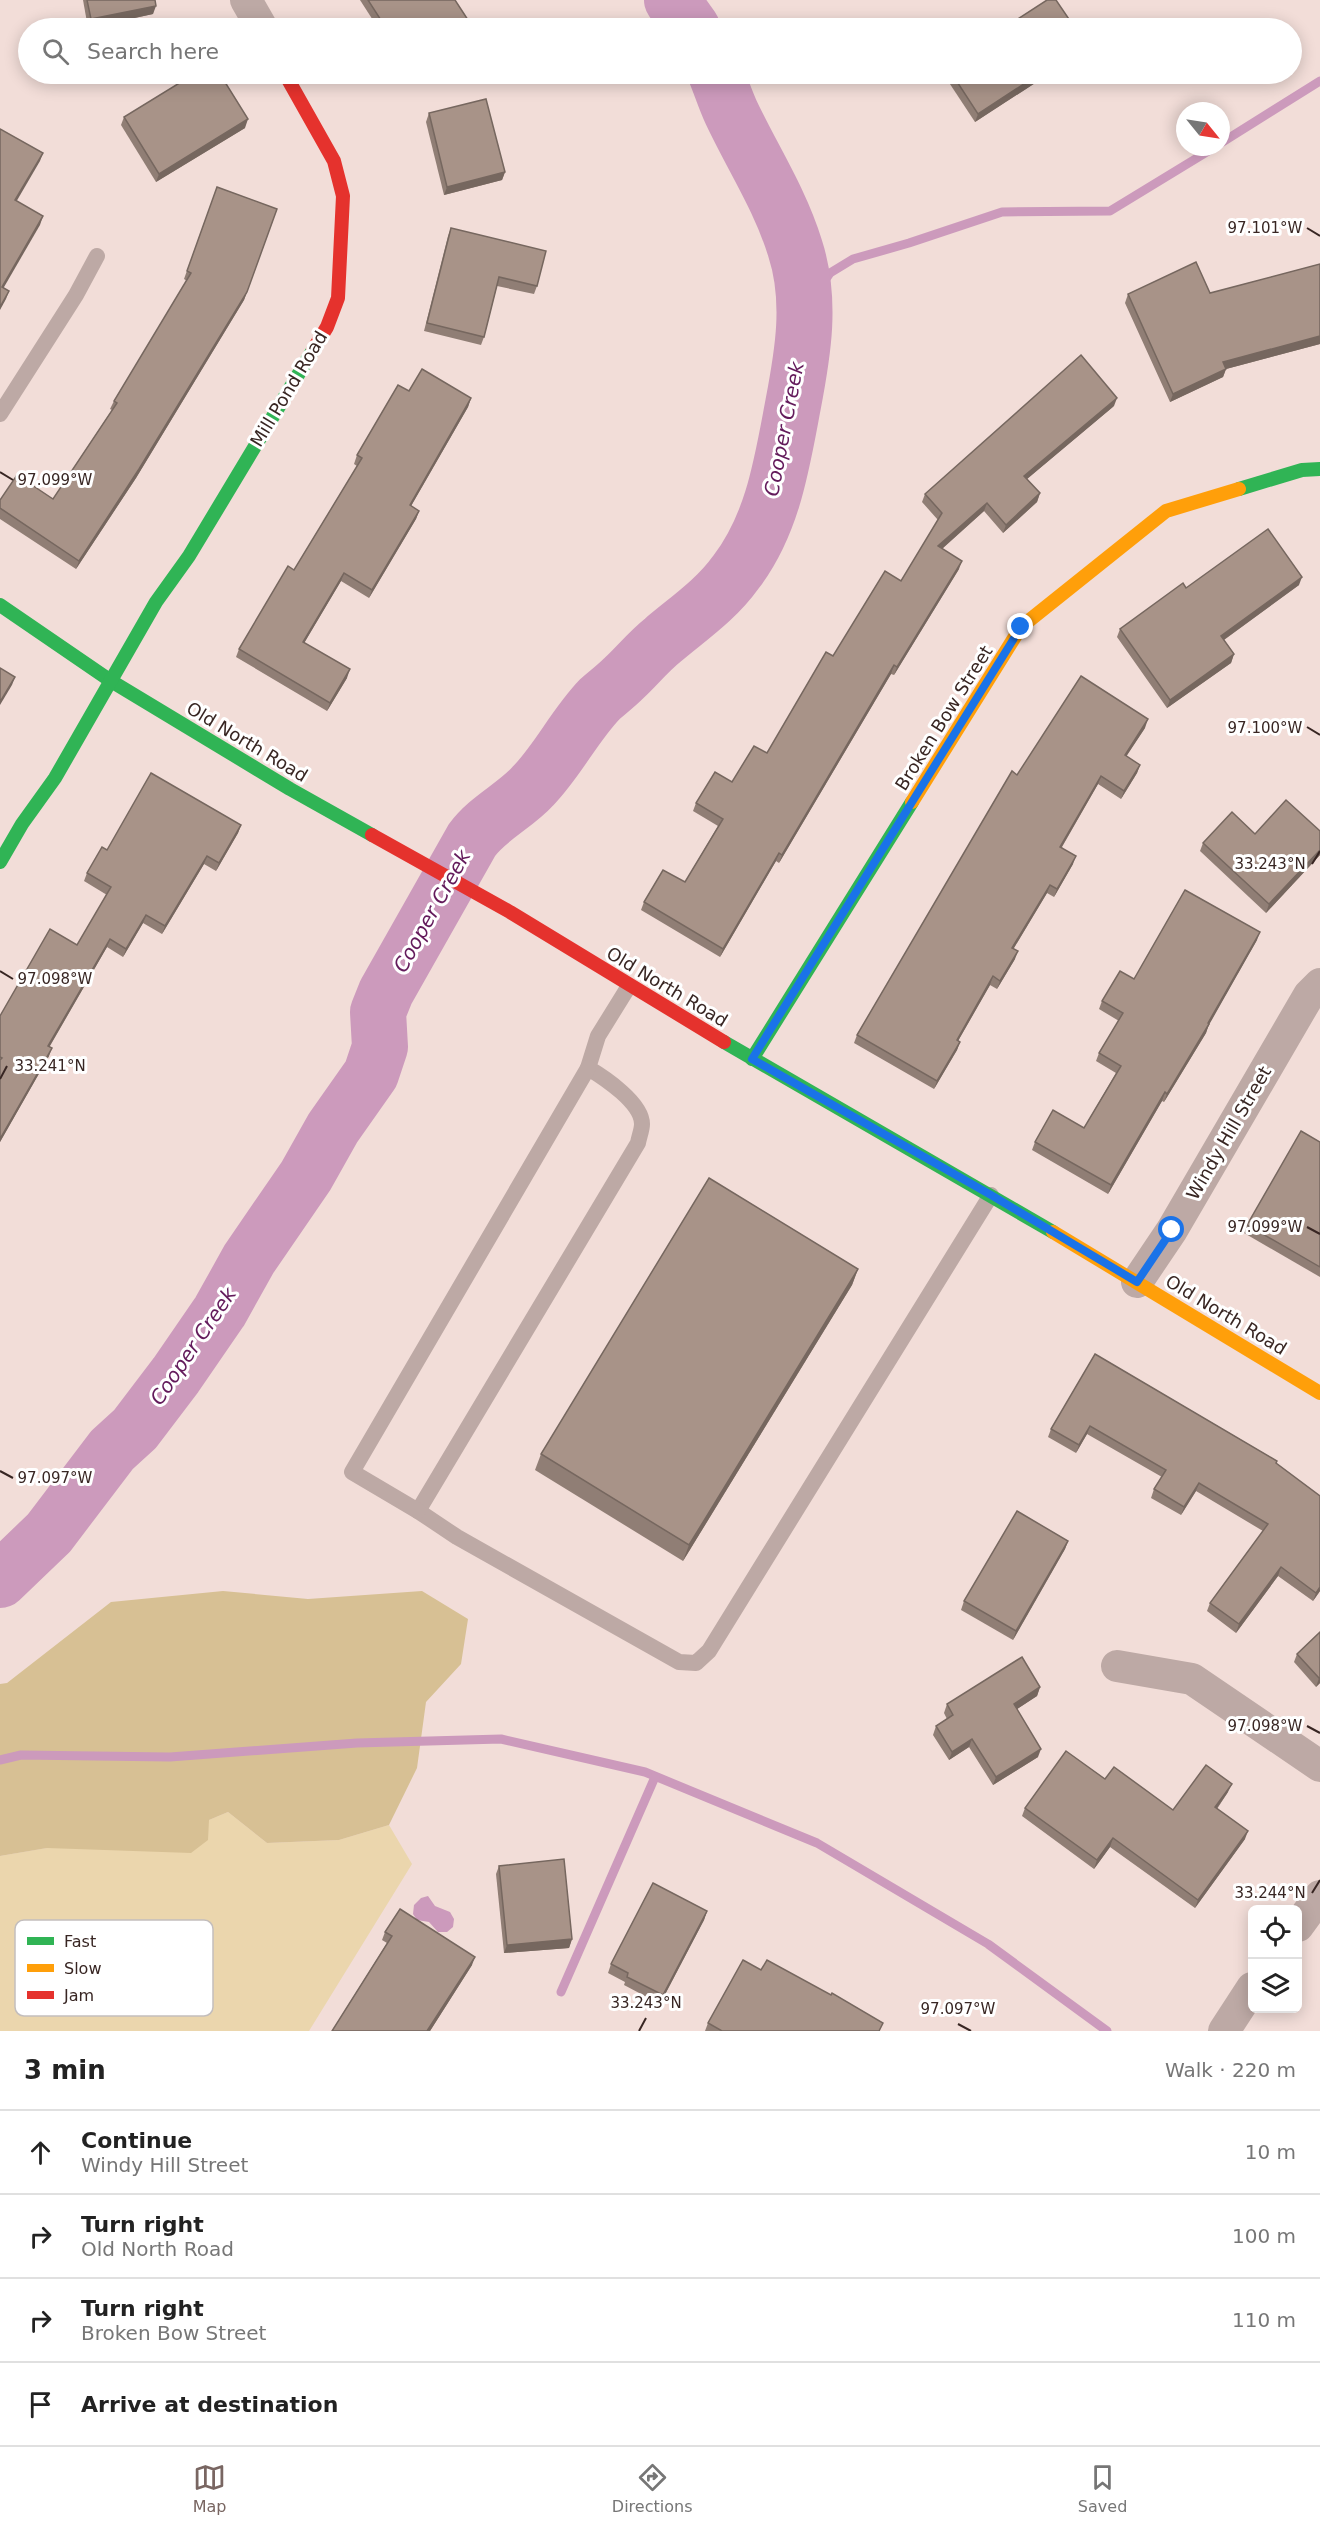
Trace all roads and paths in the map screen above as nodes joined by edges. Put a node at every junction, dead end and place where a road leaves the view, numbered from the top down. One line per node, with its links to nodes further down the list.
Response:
1 (246, 0): 2 (street)
2 (256, 18)
3 (291, 84): 8 (street, Mill Pond Road)
4 (97, 256): 5 (lane)
5 (0, 414)
6 (1320, 469): 12 (street, Broken Bow Street)
7 (0, 605): 8 (street, Old North Road)
8 (111, 681): 9 (street, Mill Pond Road); 11 (street, Old North Road)
9 (0, 862)
10 (1320, 984): 15 (street, Windy Hill Street)
11 (629, 986): 12 (street, Old North Road); 13 (lane)
12 (752, 1059): 14 (street, Old North Road)
13 (588, 1068): 17 (lane); 17 (lane)
14 (991, 1195): 15 (street, Old North Road); 17 (lane)
15 (1137, 1282): 16 (street, Old North Road)
16 (1320, 1393)
17 (418, 1511)
18 (1117, 1666): 19 (street)
19 (1320, 1766)
20 (1320, 1896): 21 (street)
21 (1302, 1921)
22 (1248, 1994): 23 (street)
23 (1224, 2031)

